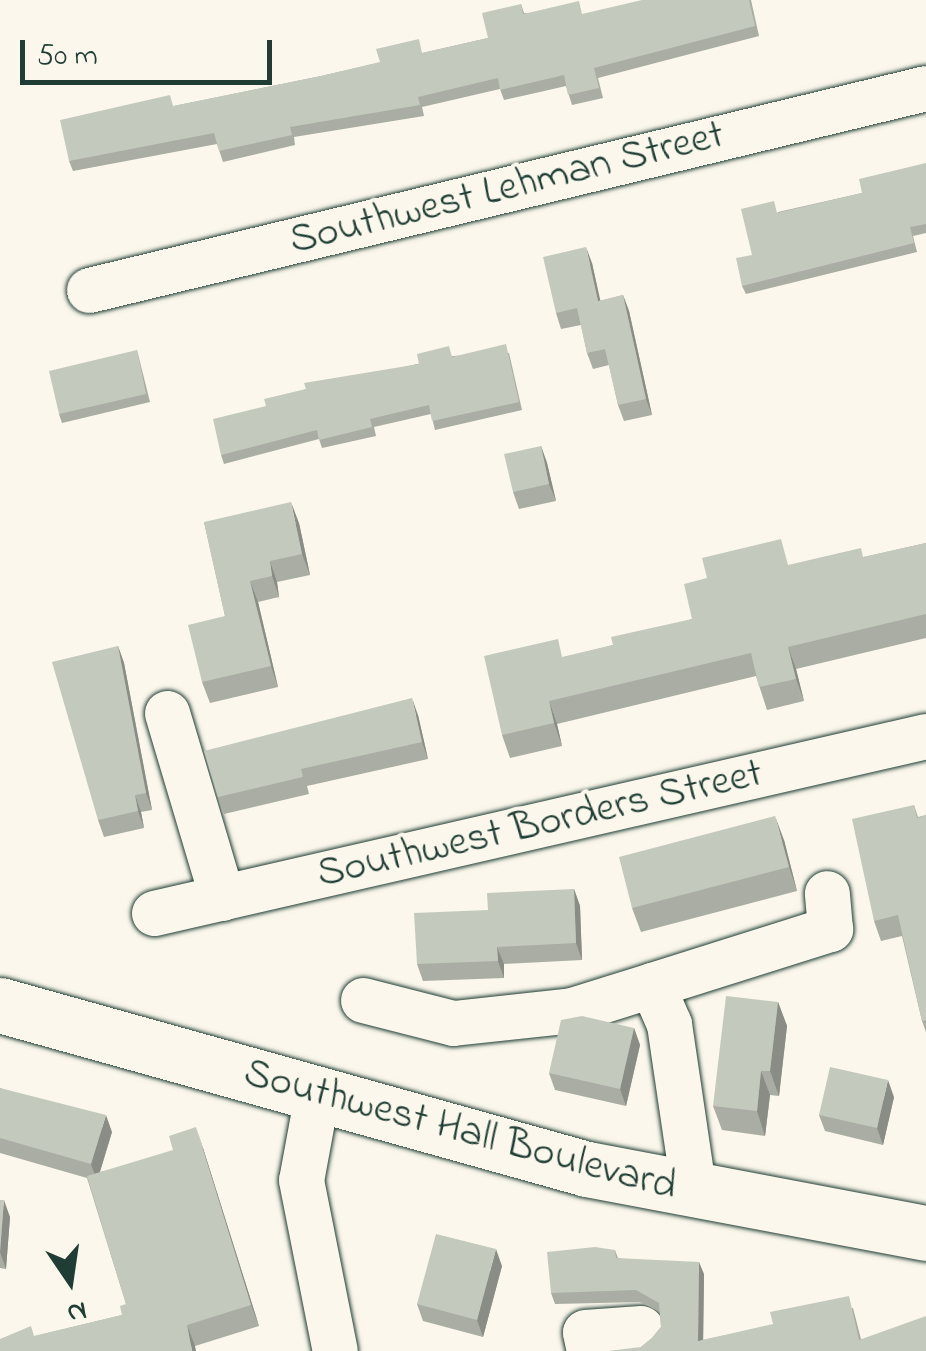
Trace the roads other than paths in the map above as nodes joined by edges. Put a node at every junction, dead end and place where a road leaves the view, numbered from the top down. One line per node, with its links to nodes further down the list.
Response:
1 (926, 88): 2 (street, Southwest Lehman Street)
2 (89, 290)
3 (168, 714): 6 (street)
4 (926, 736): 6 (street, Southwest Borders Street)
5 (828, 893): 8 (street)
6 (222, 898): 7 (street, Southwest Borders Street)
7 (154, 913)
8 (652, 985): 9 (street); 12 (street)
9 (363, 1000)
10 (0, 1005): 11 (main road, Southwest Hall Boulevard)
11 (317, 1094): 12 (main road, Southwest Hall Boulevard); 15 (street)
12 (694, 1194): 13 (main road, Southwest Hall Boulevard)
13 (926, 1233)
14 (641, 1328): 16 (street)
15 (335, 1351)
16 (589, 1351)

